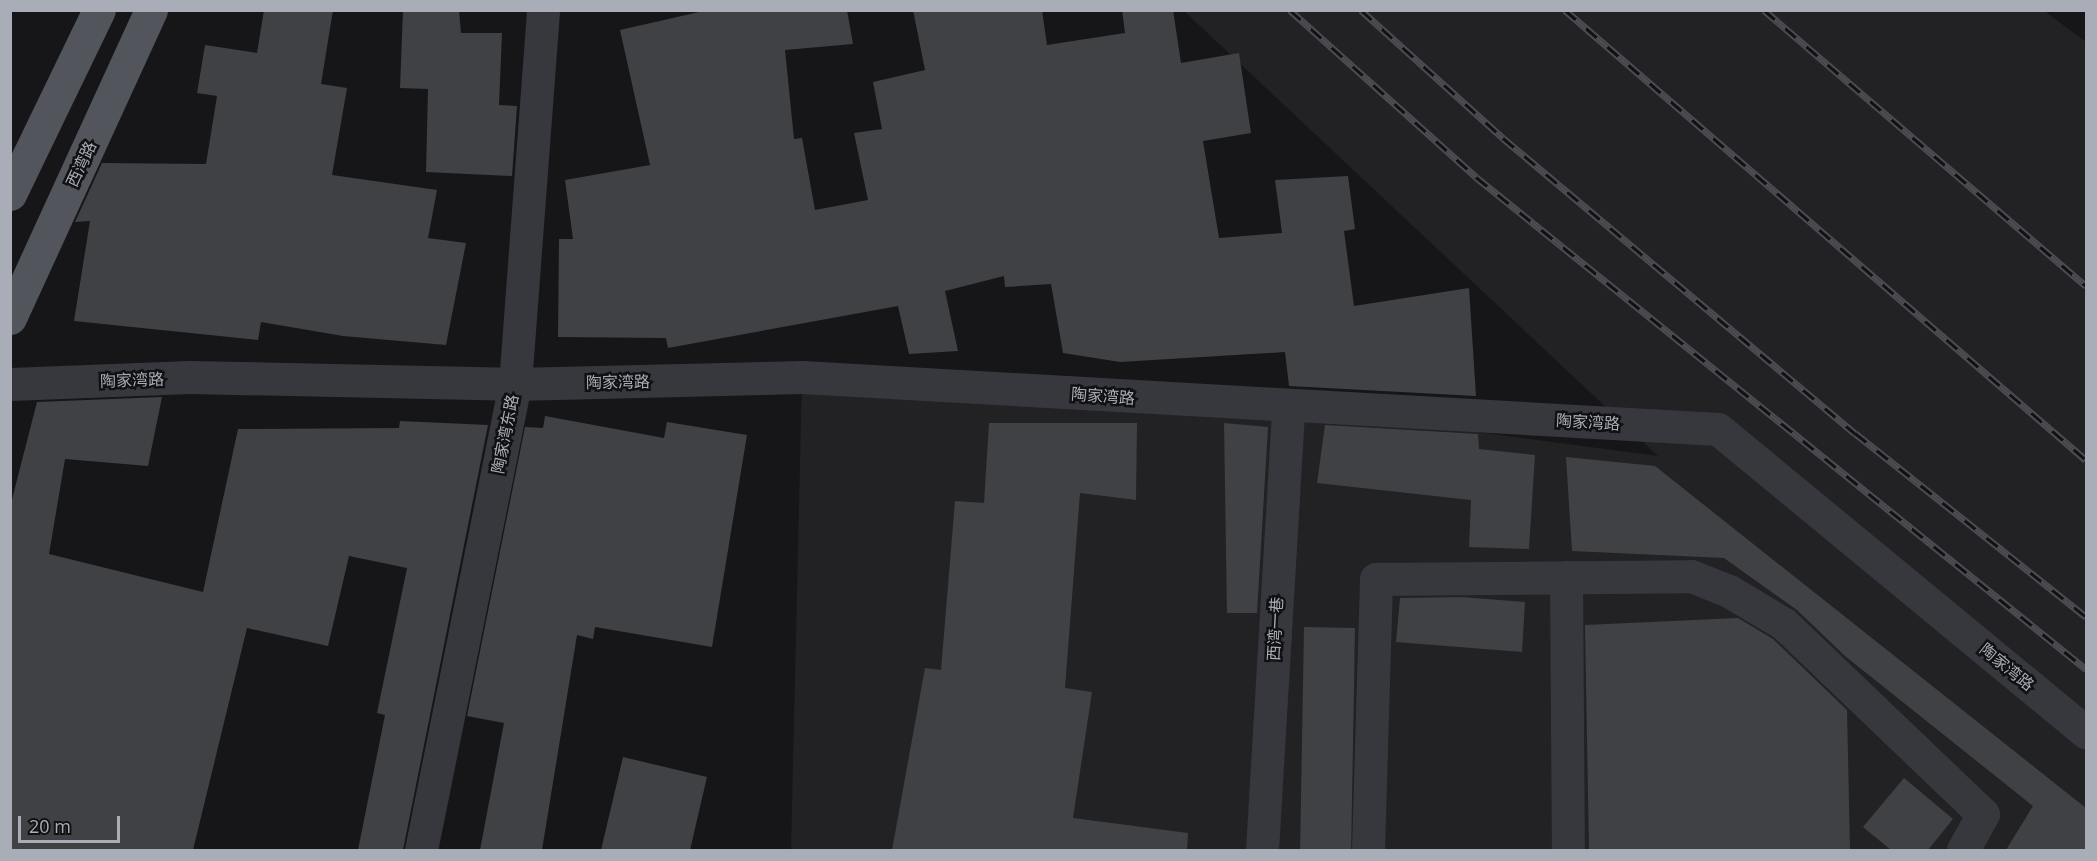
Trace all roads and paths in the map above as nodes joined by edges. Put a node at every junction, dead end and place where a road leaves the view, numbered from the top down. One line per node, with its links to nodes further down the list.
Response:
1 (99, 10): 4 (main road)
2 (151, 10): 5 (main road, 西湾路)
3 (543, 10): 7 (street, 陶家湾东路)
4 (10, 194)
5 (10, 318)
6 (10, 384): 7 (street, 陶家湾路)
7 (514, 384): 8 (street, 陶家湾路); 11 (street, 陶家湾东路)
8 (1288, 407): 10 (street, 陶家湾路); 12 (street, 西湾一巷)
9 (1566, 577): 13 (street); 14 (street); 15 (street)
10 (2086, 732)
11 (421, 850)
12 (1262, 850)
13 (1368, 850)
14 (1568, 850)
15 (1963, 850)

